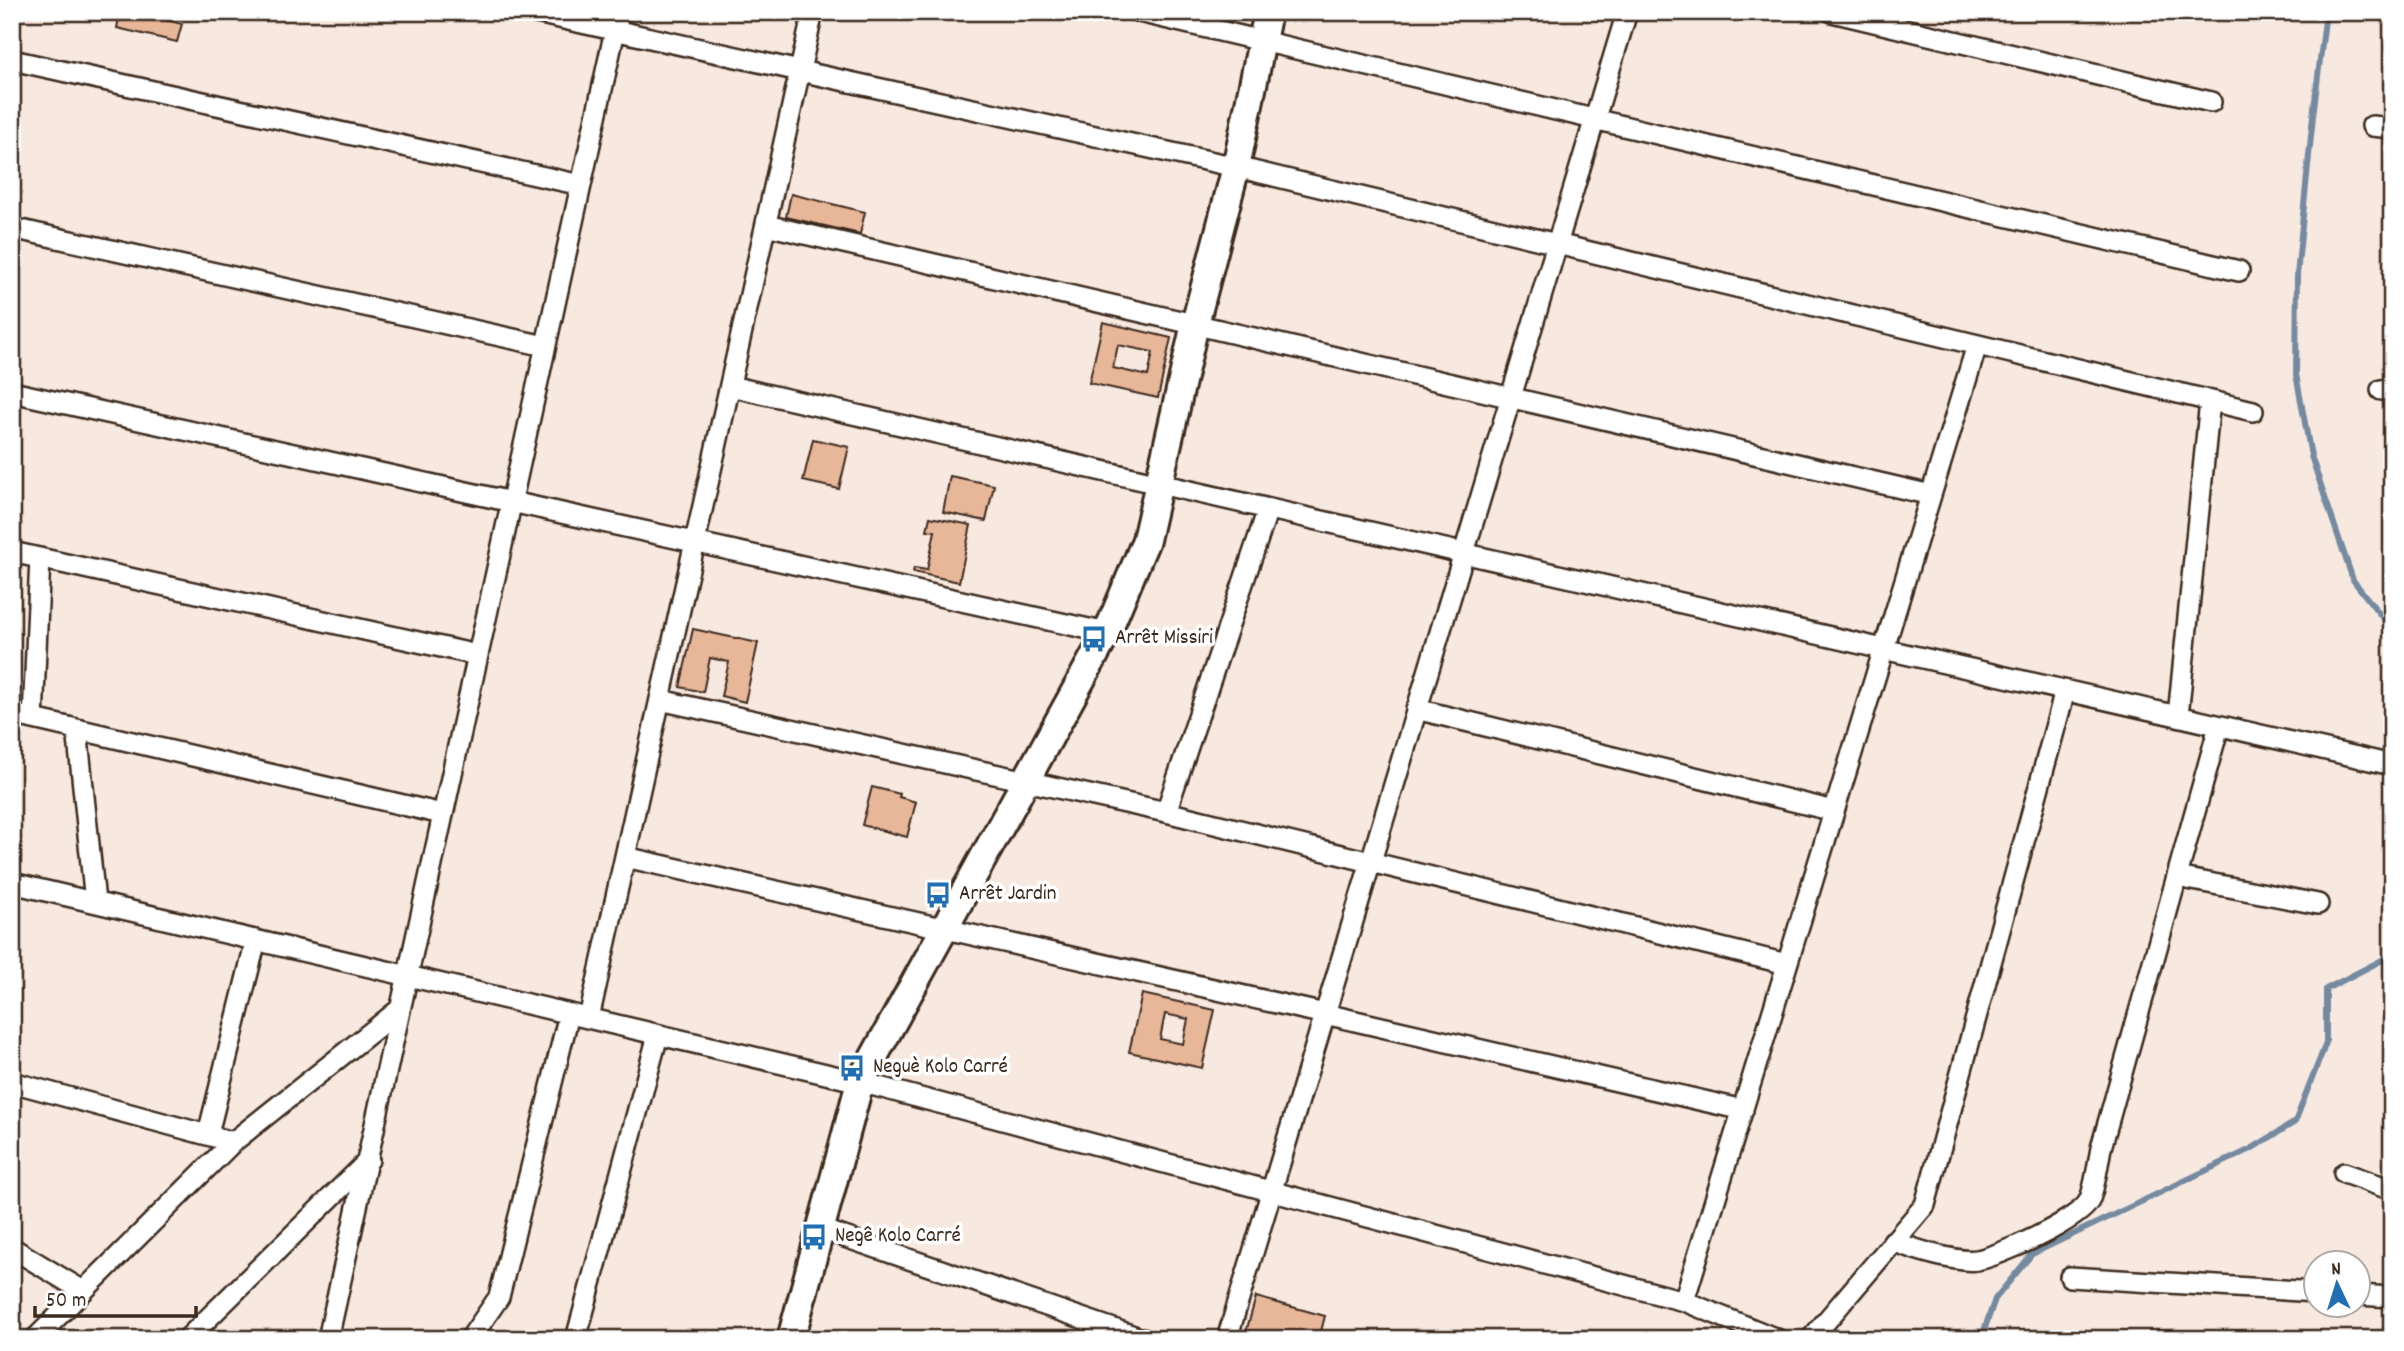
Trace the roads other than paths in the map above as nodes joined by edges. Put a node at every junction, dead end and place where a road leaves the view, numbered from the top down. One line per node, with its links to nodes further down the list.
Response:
1 (532, 12): 7 (street)
2 (813, 12): 10 (street)
3 (1139, 12): 8 (street)
4 (1268, 12): 8 (street)
5 (1627, 12): 12 (street)
6 (1832, 12): 11 (street)
7 (617, 21): 10 (street); 16 (street)
8 (1262, 41): 12 (street); 15 (street)
9 (12, 60): 16 (street)
10 (800, 71): 15 (street); 17 (street)
11 (2211, 102)
12 (1594, 120): 19 (street); 20 (street)
13 (2372, 126): 14 (street)
14 (2392, 128)
15 (1236, 167): 19 (street); 21 (street)
16 (581, 185): 23 (street)
17 (766, 225): 21 (street); 24 (street)
18 (12, 228): 23 (street)
19 (1556, 245): 22 (street); 26 (street)
20 (2239, 271)
21 (1195, 324): 26 (street); 29 (street)
22 (1977, 345): 27 (street); 30 (street)
23 (545, 346): 31 (street)
24 (730, 386): 29 (street); 33 (street)
25 (12, 392): 31 (street)
26 (1510, 398): 30 (street); 35 (street)
27 (2210, 401): 28 (street); 44 (street)
28 (2253, 411)
29 (1158, 484): 32 (street); 37 (street)
30 (1931, 495): 38 (street)
31 (511, 502): 33 (street); 39 (street)
32 (1268, 509): 35 (street); 50 (street)
33 (695, 542): 37 (street); 41 (street)
34 (12, 552): 36 (street)
35 (1463, 554): 38 (street); 42 (street)
36 (40, 558): 39 (street); 45 (street)
37 (1107, 633): 49 (street)
38 (1884, 650): 40 (street); 51 (street)
39 (477, 655): 52 (street)
40 (2064, 691): 44 (street); 78 (street)
41 (660, 700): 49 (street); 53 (street)
42 (1416, 709): 51 (street); 54 (street)
43 (12, 714): 45 (street)
44 (2178, 716): 46 (street)
45 (33, 719): 47 (street)
46 (2219, 726): 48 (street); 55 (street)
47 (77, 729): 52 (street); 57 (street)
48 (2392, 765)
49 (1026, 781): 50 (street); 59 (street)
50 (1166, 811): 54 (street)
51 (1835, 811): 61 (street)
52 (442, 814): 62 (street)
53 (625, 857): 59 (street); 66 (street)
54 (1370, 863): 61 (street); 65 (street)
55 (2177, 877): 58 (street); 78 (street)
56 (12, 883): 57 (street)
57 (95, 902): 60 (street)
58 (2318, 904)
59 (944, 929): 65 (street); 69 (street)
60 (256, 940): 62 (street); 71 (street)
61 (1787, 964): 70 (street)
62 (407, 975): 63 (street); 64 (street)
63 (400, 1009): 72 (street); 73 (street)
64 (569, 1014): 66 (street); 89 (street)
65 (1325, 1014): 70 (street); 76 (street)
66 (589, 1018): 67 (street)
67 (658, 1035): 69 (street); 90 (street)
68 (12, 1082): 71 (street)
69 (860, 1082): 76 (street); 77 (street)
70 (1742, 1110): 85 (street)
71 (208, 1134): 72 (street)
72 (233, 1142): 81 (street)
73 (369, 1160): 87 (street); 88 (street)
74 (2344, 1173): 75 (street)
75 (2392, 1190)
76 (1271, 1191): 85 (street); 93 (street)
77 (821, 1228): 91 (street); 92 (street)
78 (1893, 1241): 95 (street)
79 (12, 1248): 81 (street)
80 (2070, 1277): 82 (street)
81 (83, 1291): 86 (street)
82 (2302, 1291)
83 (2372, 1296): 84 (street)
84 (2392, 1297)
85 (1684, 1301): 94 (street)
86 (35, 1339)
87 (187, 1339)
88 (328, 1339)
89 (470, 1339)
90 (576, 1339)
91 (792, 1339)
92 (1143, 1339)
93 (1227, 1339)
94 (1777, 1339)
95 (1811, 1339)

